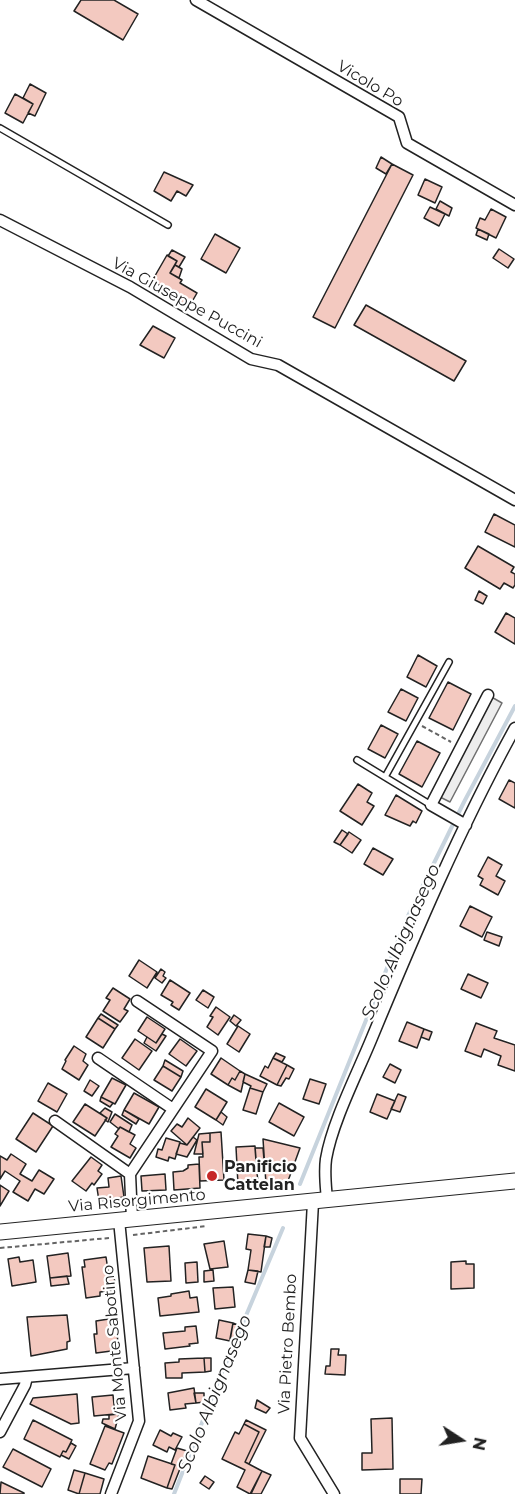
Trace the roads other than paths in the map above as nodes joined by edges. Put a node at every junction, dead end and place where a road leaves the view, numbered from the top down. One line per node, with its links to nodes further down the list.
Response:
1 (196, 0): 3 (street, Vicolo Po)
2 (0, 128): 5 (lane)
3 (515, 205)
4 (0, 220): 6 (street, Via Giuseppe Puccini)
5 (168, 225)
6 (515, 500)
7 (449, 662): 11 (lane)
8 (488, 695): 12 (street)
9 (515, 728): 13 (street)
10 (357, 760): 11 (lane)
11 (385, 777): 12 (lane)
12 (431, 805): 13 (street)
13 (459, 821): 20 (street, Via Pietro Bembo)
14 (137, 1001): 16 (street)
15 (98, 1058): 16 (street)
16 (173, 1109): 18 (street)
17 (55, 1121): 18 (street)
18 (130, 1174): 21 (street, Via Monte Sabotino)
19 (515, 1180): 20 (main road)
20 (320, 1201): 21 (main road, Via Risorgimento); 28 (street, Via Pietro Bembo)
21 (128, 1225): 22 (main road, Via Risorgimento); 23 (street, Via Monte Sabotino)
22 (0, 1232)
23 (134, 1368): 24 (street); 27 (street, Via Monte Sabotino)
24 (27, 1377): 25 (street); 26 (street)
25 (0, 1379)
26 (0, 1432)
27 (111, 1494)
28 (334, 1494)

